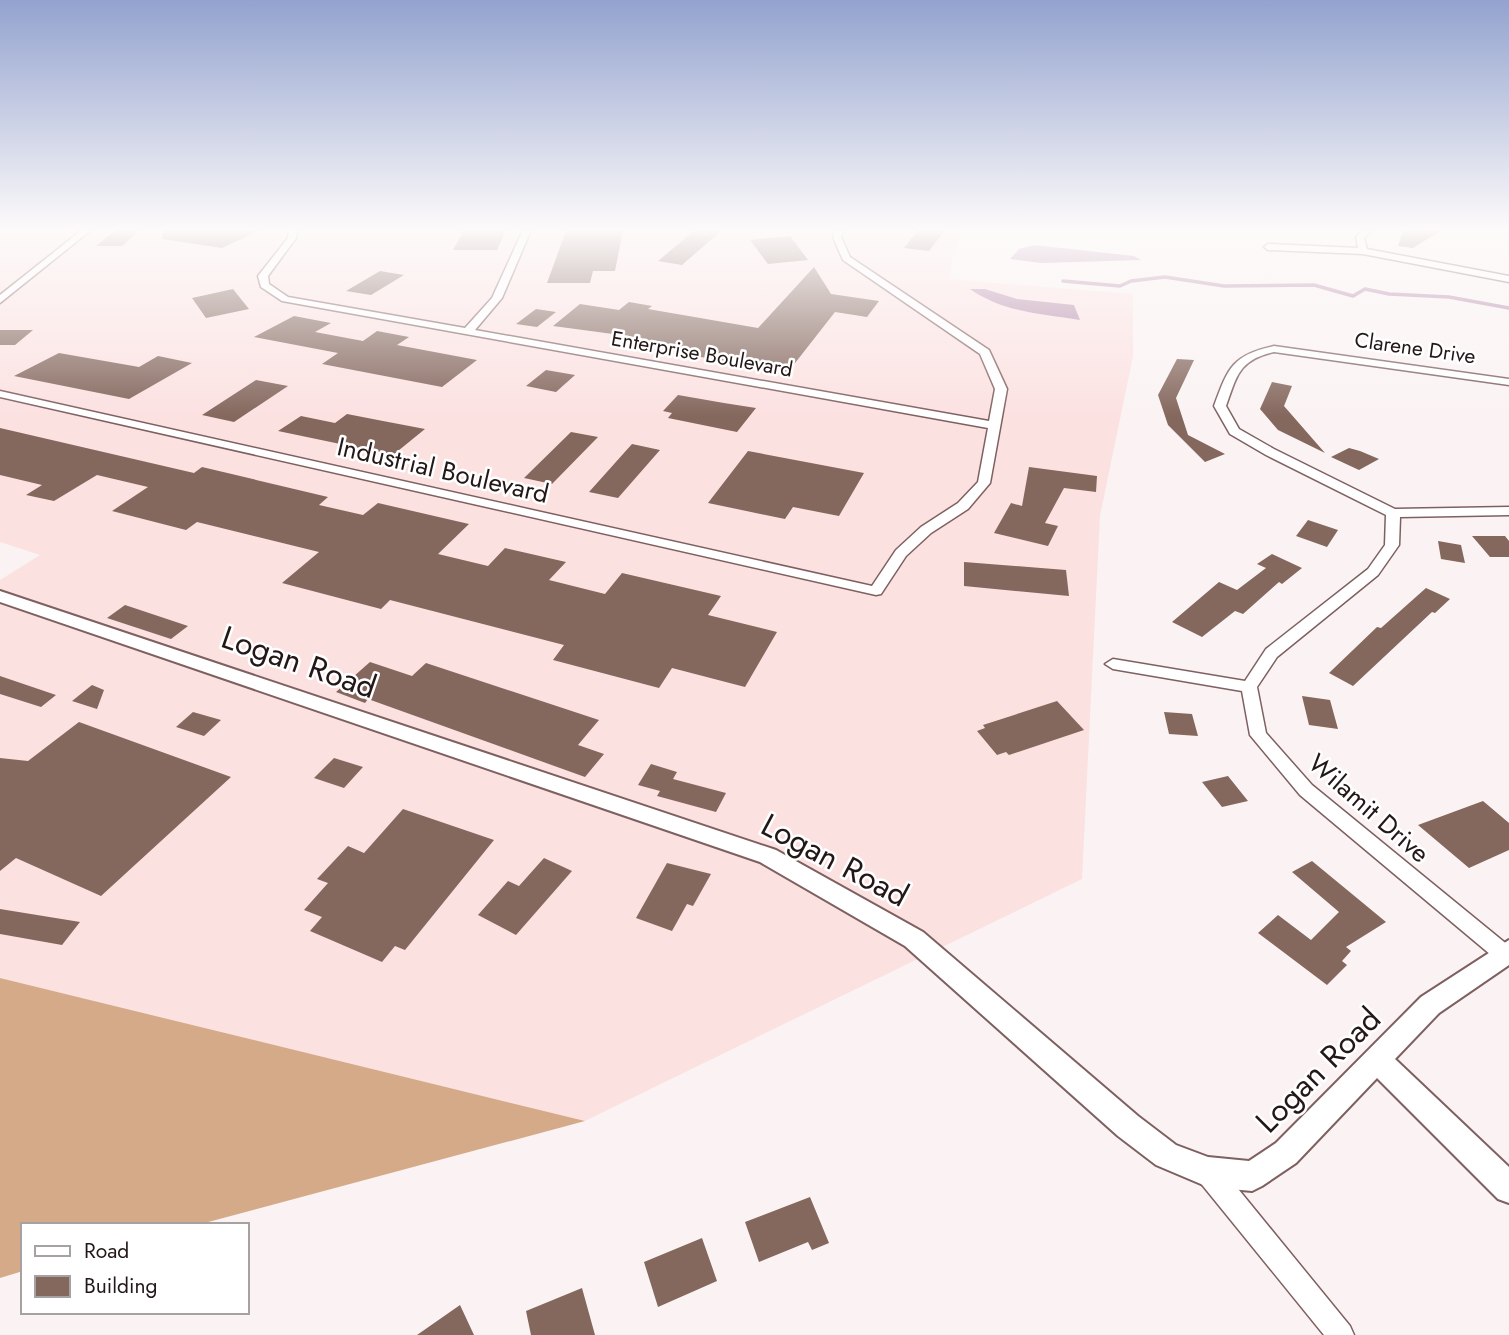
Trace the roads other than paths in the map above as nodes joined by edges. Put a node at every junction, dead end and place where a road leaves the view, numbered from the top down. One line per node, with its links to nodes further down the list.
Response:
1 (271, 292): 4 (street, Enterprise Boulevard)
2 (501, 292): 4 (street)
3 (897, 292): 7 (street)
4 (467, 332): 7 (street, Enterprise Boulevard)
5 (1509, 382): 9 (street, Clarene Drive)
6 (0, 394): 7 (street, Industrial Boulevard)
7 (996, 426)
8 (1509, 512): 9 (street)
9 (1392, 513): 12 (street)
10 (0, 596): 15 (street, Logan Road)
11 (1113, 664): 12 (street)
12 (1249, 687): 13 (street, Wilamit Drive)
13 (1506, 953): 14 (street, Logan Road)
14 (1377, 1060): 15 (street, Logan Road); 16 (street)
15 (1208, 1172): 17 (street)
16 (1509, 1188)
17 (1341, 1335)

